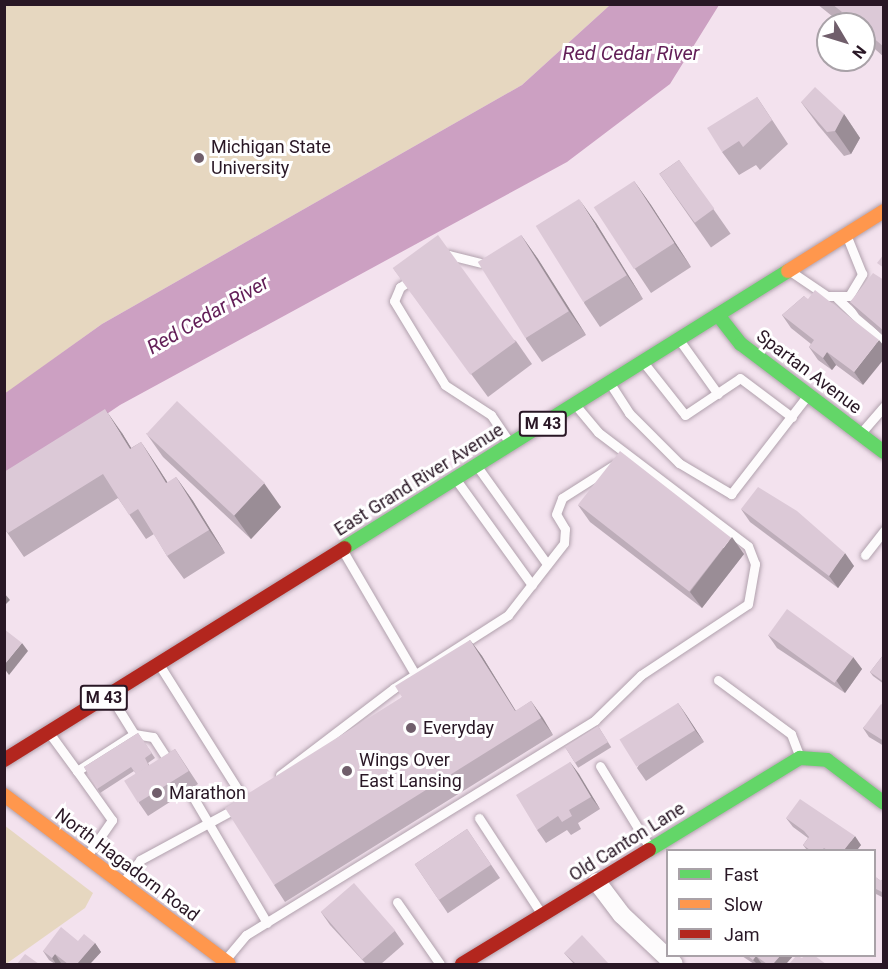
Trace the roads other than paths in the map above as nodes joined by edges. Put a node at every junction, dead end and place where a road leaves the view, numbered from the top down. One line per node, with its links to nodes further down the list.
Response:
1 (884, 211): 2 (main road, East Grand River Avenue / M 43)
2 (846, 235): 5 (main road, East Grand River Avenue / M 43); 7 (lane)
3 (480, 262): 4 (lane)
4 (430, 267)
5 (789, 270): 7 (lane); 8 (main road, East Grand River Avenue / M 43)
6 (420, 274): 19 (lane)
7 (837, 298): 10 (lane)
8 (718, 315): 9 (main road, East Grand River Avenue / M 43); 14 (main road, Spartan Avenue)
9 (678, 339): 11 (main road, East Grand River Avenue / M 43); 13 (lane)
10 (884, 344)
11 (643, 361): 12 (main road, East Grand River Avenue / M 43); 13 (lane)
12 (609, 382): 15 (main road, East Grand River Avenue / M 43); 17 (lane)
13 (718, 394): 17 (lane)
14 (808, 394): 17 (lane); 18 (main road, Spartan Avenue)
15 (574, 404): 19 (main road, East Grand River Avenue / M 43); 21 (lane)
16 (884, 406): 18 (lane)
17 (792, 417)
18 (860, 434): 20 (main road, Spartan Avenue)
19 (511, 444): 22 (main road, East Grand River Avenue / M 43)
20 (884, 452)
21 (629, 455): 27 (lane); 54 (lane)
22 (476, 465): 23 (main road, East Grand River Avenue / M 43); 27 (lane)
23 (455, 478): 25 (main road, East Grand River Avenue / M 43); 28 (lane)
24 (884, 531): 26 (lane)
25 (342, 549): 29 (main road, East Grand River Avenue / M 43); 30 (lane)
26 (865, 555)
27 (547, 564): 28 (lane)
28 (532, 585): 30 (lane)
29 (159, 664): 32 (main road, East Grand River Avenue / M 43); 44 (lane)
30 (415, 674): 40 (lane)
31 (718, 680): 35 (lane)
32 (110, 694): 33 (main road, East Grand River Avenue / M 43); 34 (lane)
33 (48, 733): 36 (main road, East Grand River Avenue / M 43); 39 (lane)
34 (135, 734): 38 (lane); 39 (lane)
35 (806, 757): 45 (main road); 48 (main road, Old Canton Lane)
36 (4, 760)
37 (600, 766): 48 (lane)
38 (174, 769)
39 (77, 771): 49 (lane)
40 (271, 782)
41 (189, 790): 47 (lane)
42 (4, 795): 49 (main road, North Hagadorn Road)
43 (254, 795): 44 (lane)
44 (245, 801): 47 (lane)
45 (884, 803)
46 (479, 818): 53 (lane)
47 (207, 827): 51 (lane); 54 (lane)
48 (650, 848): 50 (main road, Old Canton Lane)
49 (86, 856): 51 (main road, North Hagadorn Road)
50 (597, 882): 53 (main road, Old Canton Lane); 55 (street)
51 (122, 884): 56 (main road, North Hagadorn Road)
52 (396, 903): 57 (lane)
53 (542, 915): 58 (main road, Old Canton Lane)
54 (267, 923): 56 (lane)
55 (666, 956)
56 (226, 963)
57 (440, 964)
58 (462, 964)

